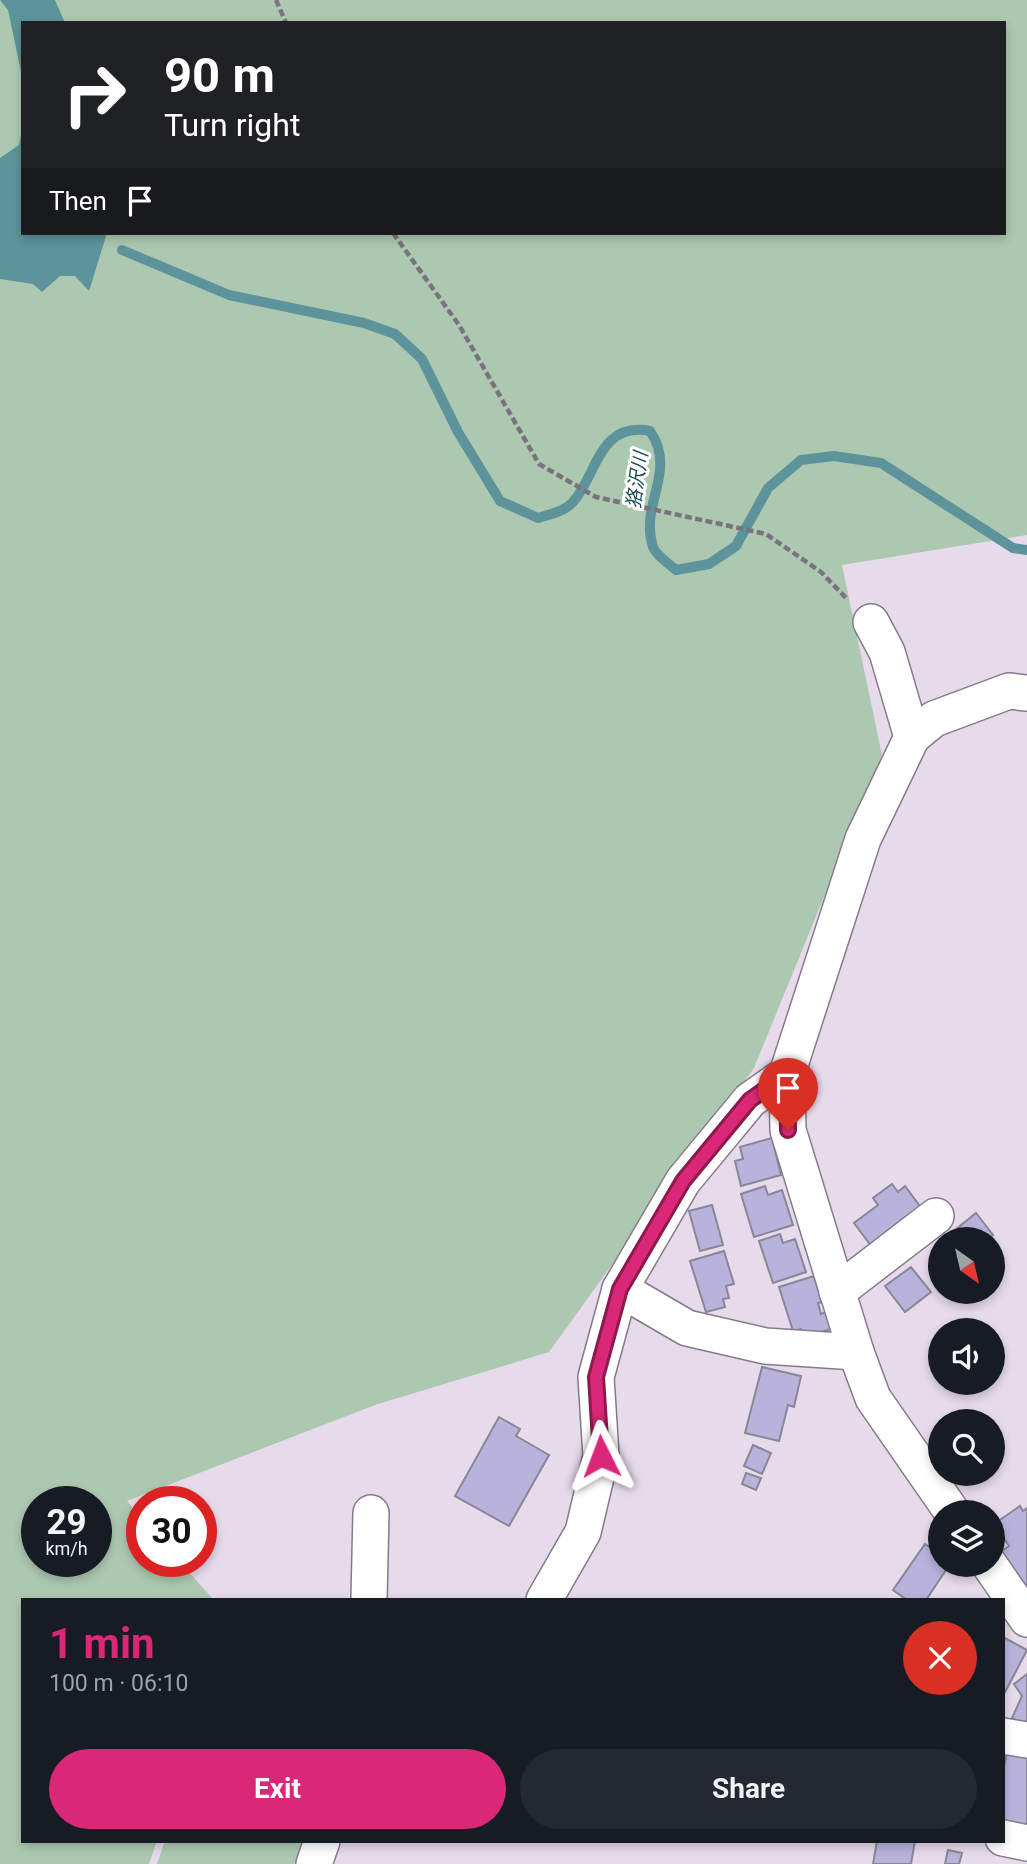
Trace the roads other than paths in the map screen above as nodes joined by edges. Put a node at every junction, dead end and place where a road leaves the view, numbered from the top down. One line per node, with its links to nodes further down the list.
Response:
1 (871, 622): 3 (street)
2 (1027, 693): 3 (street)
3 (912, 737): 4 (street)
4 (787, 1074): 6 (street); 7 (street)
5 (936, 1216): 7 (street)
6 (620, 1289): 8 (street); 13 (street)
7 (837, 1292): 8 (street)
8 (856, 1352): 9 (street)
9 (944, 1500)
10 (371, 1513): 12 (street)
11 (998, 1577): 14 (street)
12 (369, 1598)
13 (545, 1598)
14 (1027, 1619)
15 (1005, 1736): 16 (street)
16 (1027, 1740)
17 (1005, 1838): 19 (street)
18 (322, 1843): 20 (street)
19 (1027, 1843)
20 (314, 1864)

